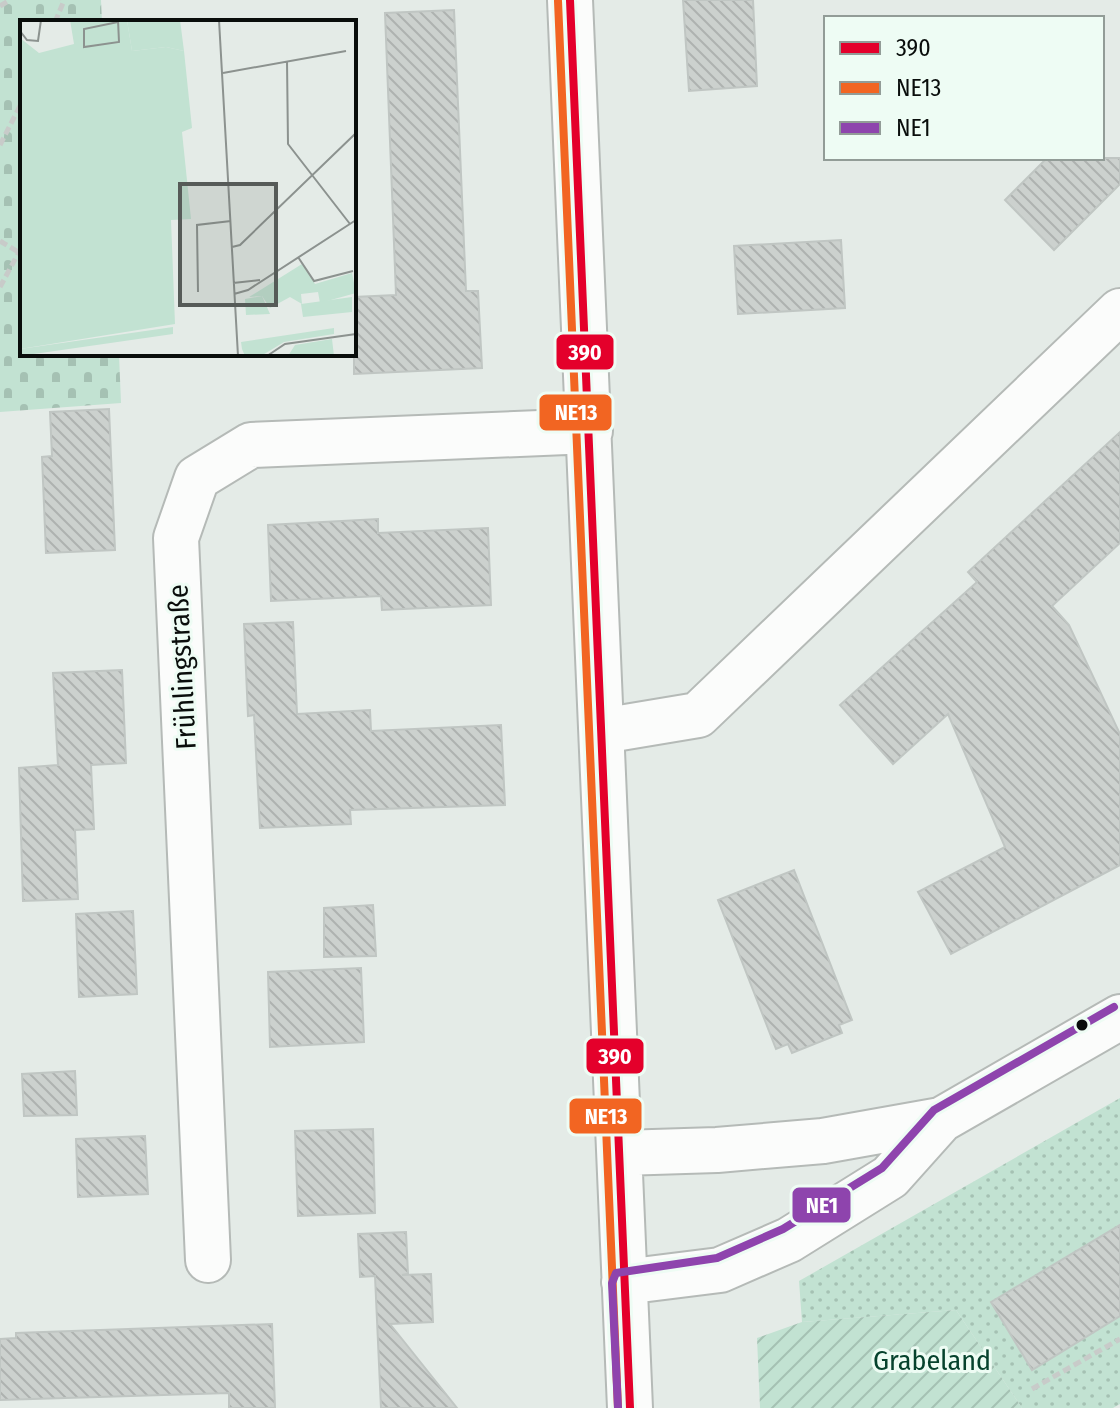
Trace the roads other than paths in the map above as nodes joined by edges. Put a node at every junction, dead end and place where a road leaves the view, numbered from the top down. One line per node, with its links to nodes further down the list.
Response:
1 (570, 0): 3 (street)
2 (1120, 311): 4 (street)
3 (590, 431): 4 (street); 8 (street, Frühlingstraße)
4 (602, 731): 7 (street)
5 (1120, 1017): 6 (street)
6 (941, 1120): 7 (street); 9 (street)
7 (621, 1153): 9 (street)
8 (208, 1260)
9 (624, 1282): 10 (street)
10 (630, 1408)

